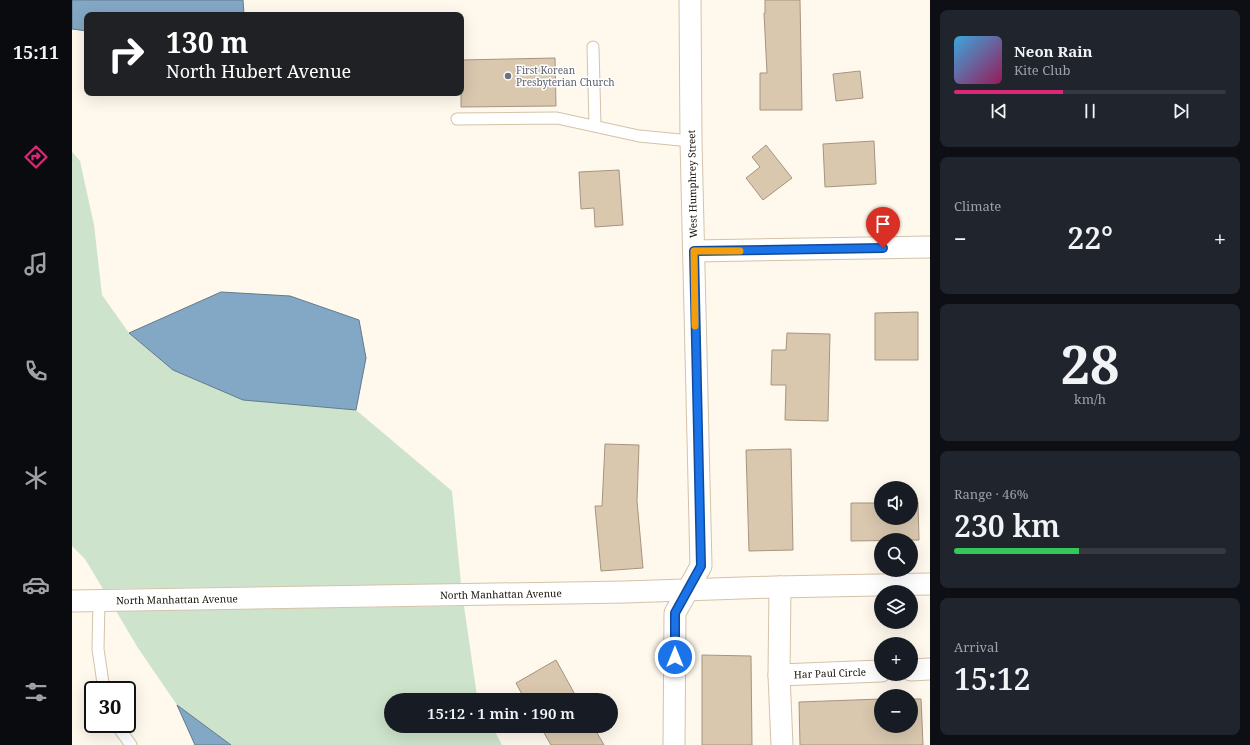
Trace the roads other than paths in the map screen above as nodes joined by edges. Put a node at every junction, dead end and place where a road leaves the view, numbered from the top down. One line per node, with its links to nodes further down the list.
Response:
1 (690, 0): 5 (street, West Humphrey Street)
2 (593, 47): 4 (lane)
3 (457, 119): 4 (lane)
4 (595, 126): 5 (lane)
5 (691, 141): 7 (street, West Humphrey Street)
6 (930, 247): 7 (street)
7 (694, 251): 10 (street, West Humphrey Street)
8 (930, 584): 9 (street, North Manhattan Avenue)
9 (780, 587): 10 (street, North Manhattan Avenue); 16 (street, Har Paul Circle)
10 (688, 590): 12 (street, North Manhattan Avenue); 20 (street, West Humphrey Street)
11 (72, 601): 12 (street, North Manhattan Avenue)
12 (99, 601): 17 (lane)
13 (930, 669): 14 (street)
14 (918, 670)
15 (874, 671): 16 (street, Har Paul Circle)
16 (779, 675): 21 (street, Har Paul Circle)
17 (103, 681)
18 (122, 733): 19 (lane)
19 (131, 745)
20 (674, 745)
21 (782, 745)

